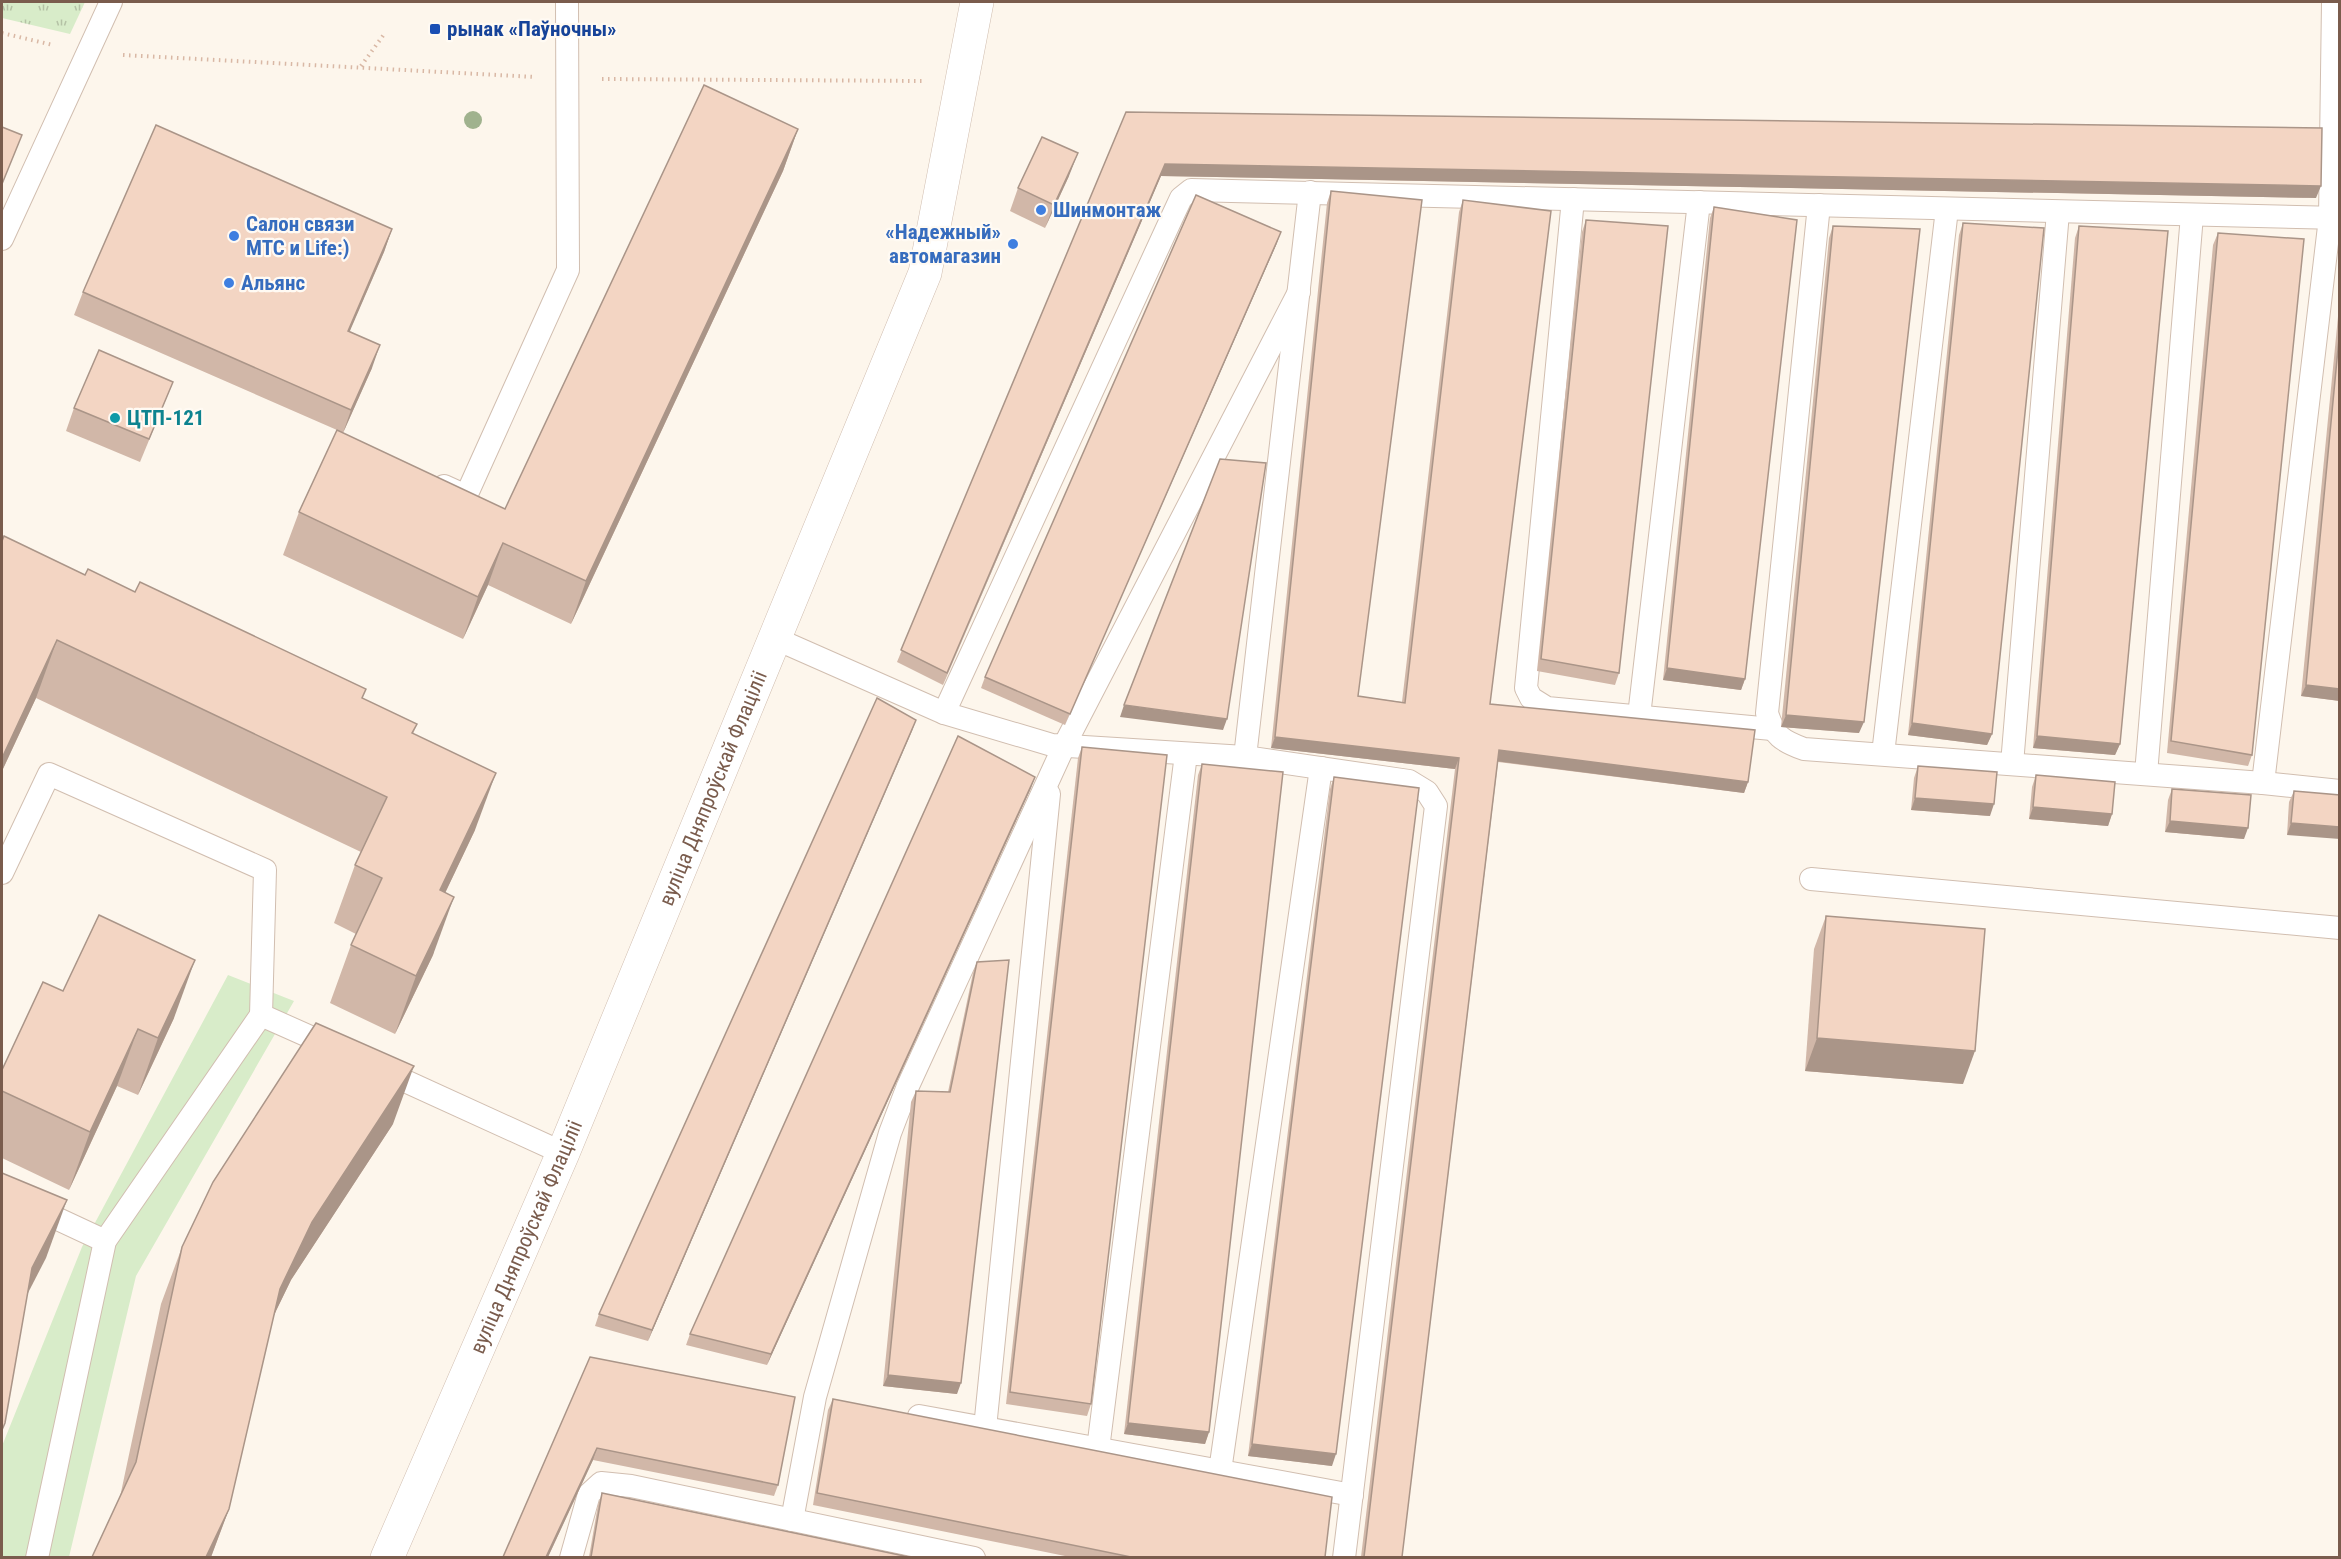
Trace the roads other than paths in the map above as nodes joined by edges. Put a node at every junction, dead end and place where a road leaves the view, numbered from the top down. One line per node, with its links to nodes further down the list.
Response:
1 (111, 2): 13 (lane)
2 (567, 2): 15 (lane)
3 (977, 2): 16 (street, вуліца Дняпроўскай Флаціліі)
4 (2333, 2): 12 (lane)
5 (1310, 192): 6 (lane); 14 (lane); 17 (lane)
6 (1573, 200): 7 (lane); 18 (lane)
7 (1699, 202): 8 (lane); 18 (lane)
8 (1819, 205): 9 (lane); 19 (lane)
9 (1947, 209): 10 (lane); 22 (lane)
10 (2058, 212): 11 (lane); 24 (lane)
11 (2193, 215): 12 (lane); 26 (lane)
12 (2335, 218): 28 (lane)
13 (2, 239)
14 (1299, 292): 20 (lane); 23 (lane)
15 (426, 477)
16 (774, 638): 17 (lane); 34 (street, вуліца Дняпроўскай Флаціліі)
17 (944, 713): 20 (lane)
18 (1639, 716): 19 (lane)
19 (1772, 729): 22 (lane)
20 (1064, 746): 21 (lane); 27 (lane)
21 (1186, 754): 23 (lane); 41 (lane)
22 (1883, 754): 24 (lane)
23 (1245, 757): 25 (lane)
24 (2012, 765): 26 (lane)
25 (1322, 768): 42 (lane); 43 (lane)
26 (2146, 774): 28 (lane)
27 (1051, 775): 37 (lane); 40 (lane)
28 (2263, 783): 29 (lane)
29 (2340, 791)
30 (2, 873): 33 (lane)
31 (1811, 879): 32 (lane)
32 (2340, 928)
33 (261, 1015): 34 (lane); 36 (lane)
34 (563, 1153): 46 (street, вуліца Дняпроўскай Флаціліі)
35 (2, 1193): 36 (lane)
36 (105, 1241): 45 (lane)
37 (815, 1397): 38 (lane); 44 (lane)
38 (837, 1401)
39 (894, 1412): 40 (lane)
40 (985, 1428): 41 (lane)
41 (1098, 1449): 42 (lane)
42 (1220, 1471): 43 (lane)
43 (1352, 1495): 49 (lane)
44 (792, 1520): 47 (lane); 48 (lane)
45 (37, 1557)
46 (387, 1557)
47 (571, 1557)
48 (974, 1557)
49 (1344, 1557)

